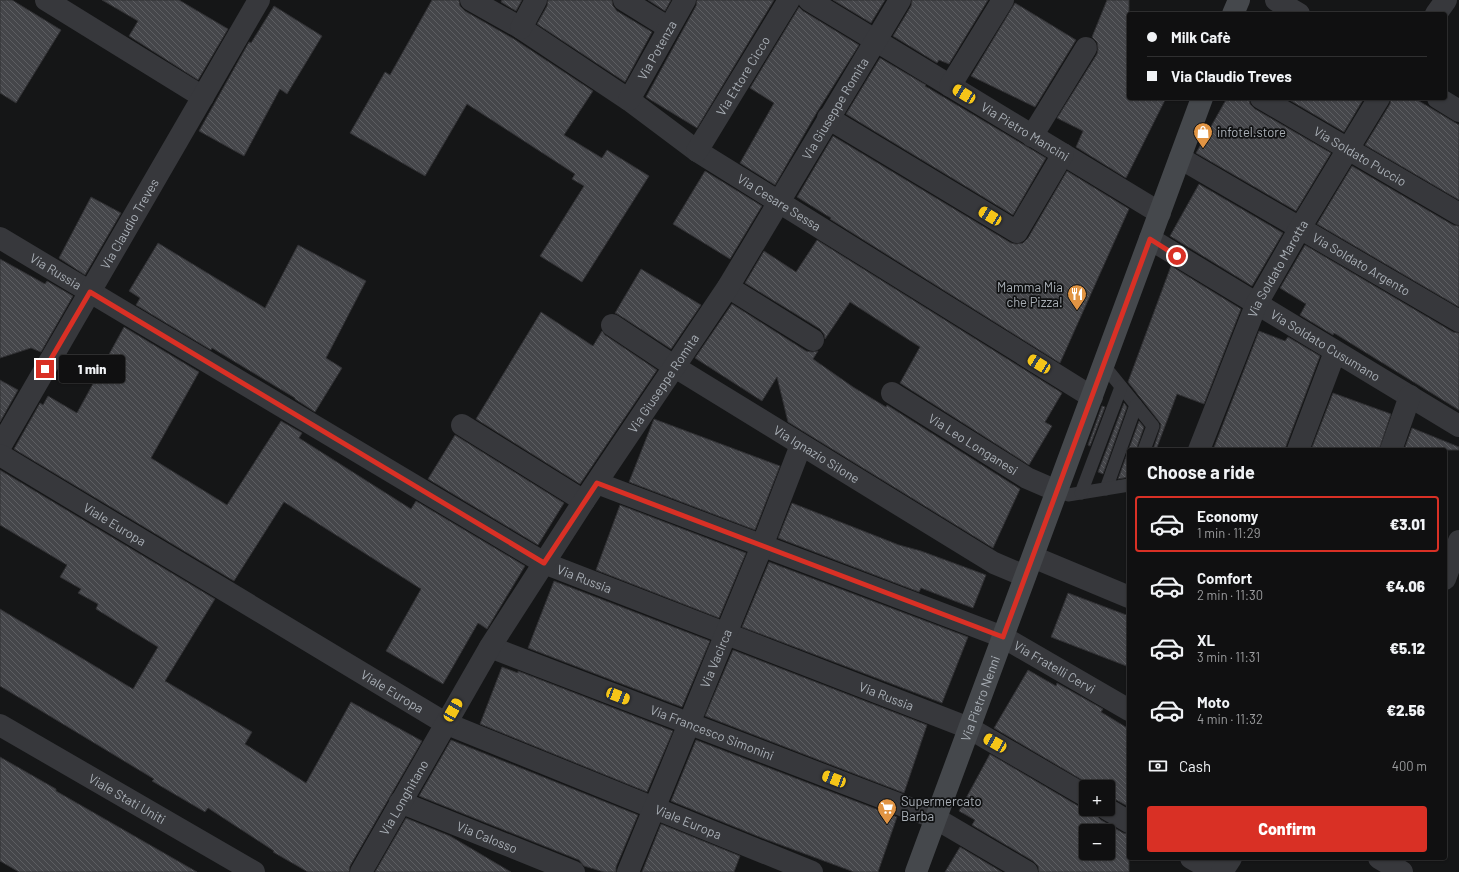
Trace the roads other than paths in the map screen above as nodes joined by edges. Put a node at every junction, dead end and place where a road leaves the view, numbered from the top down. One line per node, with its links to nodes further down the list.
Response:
1 (46, 0): 22 (street)
2 (259, 0): 22 (street, Via Claudio Treves)
3 (471, 0): 17 (street, Via Cesare Sessa)
4 (536, 0): 17 (street)
5 (624, 0): 18 (street)
6 (685, 0): 18 (street, Via Potenza)
7 (790, 0): 32 (street, Via Ettore Cicco)
8 (809, 0): 19 (street, Via Pietro Mancini)
9 (900, 0): 19 (street, Via Giuseppe Romita)
10 (1003, 0): 21 (street)
11 (1239, 0): 14 (main road)
12 (1276, 0): 15 (street)
13 (1446, 0): 16 (street)
14 (1234, 12)
15 (1296, 12)
16 (1437, 12)
17 (521, 28): 23 (street, Via Cesare Sessa)
18 (669, 28): 23 (street, Via Potenza)
19 (875, 40): 21 (street, Via Pietro Mancini); 29 (street, Via Giuseppe Romita)
20 (1086, 48): 30 (street)
21 (950, 86): 30 (street, Via Pietro Mancini)
22 (203, 97): 42 (street, Via Claudio Treves)
23 (629, 100): 32 (street, Via Cesare Sessa)
24 (1201, 100): 34 (main road, Via Pietro Nenni)
25 (1264, 100): 31 (street, Via Soldato Puccio)
26 (1378, 100): 31 (street, Via Soldato Marotta)
27 (1441, 100): 28 (street)
28 (1459, 111)
29 (828, 118): 33 (street); 35 (street, Via Giuseppe Romita)
30 (1032, 136): 33 (street, Via Pietro Mancini)
31 (1348, 149): 37 (street, Via Soldato Puccio); 38 (street, Via Soldato Marotta)
32 (697, 151): 35 (street, Via Cesare Sessa)
33 (1063, 154): 36 (street, Via Pietro Mancini)
34 (1180, 158): 36 (main road, Via Pietro Nenni); 38 (street, Via Soldato Argento)
35 (778, 202): 41 (street, Via Giuseppe Romita); 53 (street, Via Cesare Sessa)
36 (1160, 213): 40 (main road, Via Pietro Nenni)
37 (1459, 214)
38 (1300, 228): 43 (street, Via Soldato Marotta); 44 (street, Via Soldato Argento)
39 (0, 238): 42 (street, Via Russia)
40 (1150, 239): 43 (street, Via Soldato Cusumano); 49 (main road, Via Pietro Nenni)
41 (728, 287): 46 (street); 48 (street, Via Giuseppe Romita)
42 (90, 292): 58 (street, Via Claudio Treves); 72 (street, Via Russia)
43 (1256, 304): 47 (street, Via Soldato Cusumano); 60 (street, Via Soldato Marotta)
44 (1459, 321)
45 (612, 325): 48 (street, Via Ignazio Silone)
46 (813, 340)
47 (1335, 352): 52 (street, Via Soldato Cusumano); 61 (street)
48 (675, 367): 57 (street, Via Ignazio Silone); 64 (street, Via Giuseppe Romita)
49 (1102, 369): 50 (lane); 53 (main road, Via Pietro Nenni)
50 (1121, 387): 54 (lane); 68 (lane)
51 (892, 393): 67 (street, Via Leo Longanesi)
52 (1410, 396): 56 (street, Via Soldato Cusumano); 62 (street)
53 (1092, 397): 67 (main road, Via Pietro Nenni)
54 (1136, 405): 59 (lane); 66 (lane)
55 (462, 425): 69 (street)
56 (1459, 426)
57 (801, 444): 71 (street, Via Vacirca); 73 (street, Via Ignazio Silone)
58 (0, 447)
59 (1145, 448)
60 (1200, 448)
61 (1299, 448)
62 (1392, 448)
63 (0, 455): 80 (street, Viale Europa)
64 (597, 483): 69 (street, Via Giuseppe Romita); 71 (street, Via Fratelli Cervi)
65 (1127, 485): 66 (lane)
66 (1106, 489): 68 (lane)
67 (1057, 491): 68 (lane); 73 (main road, Via Pietro Nenni)
68 (1081, 493)
69 (584, 501): 72 (street, Via Giuseppe Romita)
70 (1459, 541): 74 (street)
71 (762, 546): 76 (street, Via Vacirca); 77 (street, Via Fratelli Cervi)
72 (544, 563): 76 (street, Via Russia); 78 (street, Via Giuseppe Romita)
73 (1029, 566): 75 (street, Via Ignazio Silone); 77 (main road, Via Pietro Nenni)
74 (1447, 574)
75 (1127, 596)
76 (726, 634): 81 (street, Via Vacirca); 83 (street, Via Russia)
77 (1003, 637): 79 (street, Via Fratelli Cervi); 83 (main road, Via Pietro Nenni)
78 (490, 647): 80 (street, Via Giuseppe Romita); 81 (street, Via Francesco Simonini)
79 (1127, 709)
80 (445, 723): 85 (street, Via Longhitano); 86 (street, Viale Europa)
81 (689, 724): 86 (street, Via Vacirca); 88 (street, Via Francesco Simonini)
82 (0, 725): 93 (street, Viale Stati Uniti)
83 (969, 728): 84 (street, Via Russia); 88 (main road, Via Pietro Nenni)
84 (1079, 792)
85 (400, 802): 94 (street, Via Longhitano); 95 (street, Via Calosso)
86 (655, 808): 96 (street, Via Vacirca); 97 (street, Viale Europa)
87 (1115, 814): 89 (street)
88 (935, 818): 98 (main road, Via Pietro Nenni); 99 (street, Via Francesco Simonini)
89 (1127, 821)
90 (1194, 860): 100 (street)
91 (1230, 860): 101 (street)
92 (1382, 860): 102 (street)
93 (254, 872)
94 (361, 872)
95 (574, 872)
96 (628, 872)
97 (812, 872)
98 (916, 872)
99 (1027, 872)
100 (1215, 872)
101 (1222, 872)
102 (1402, 872)

